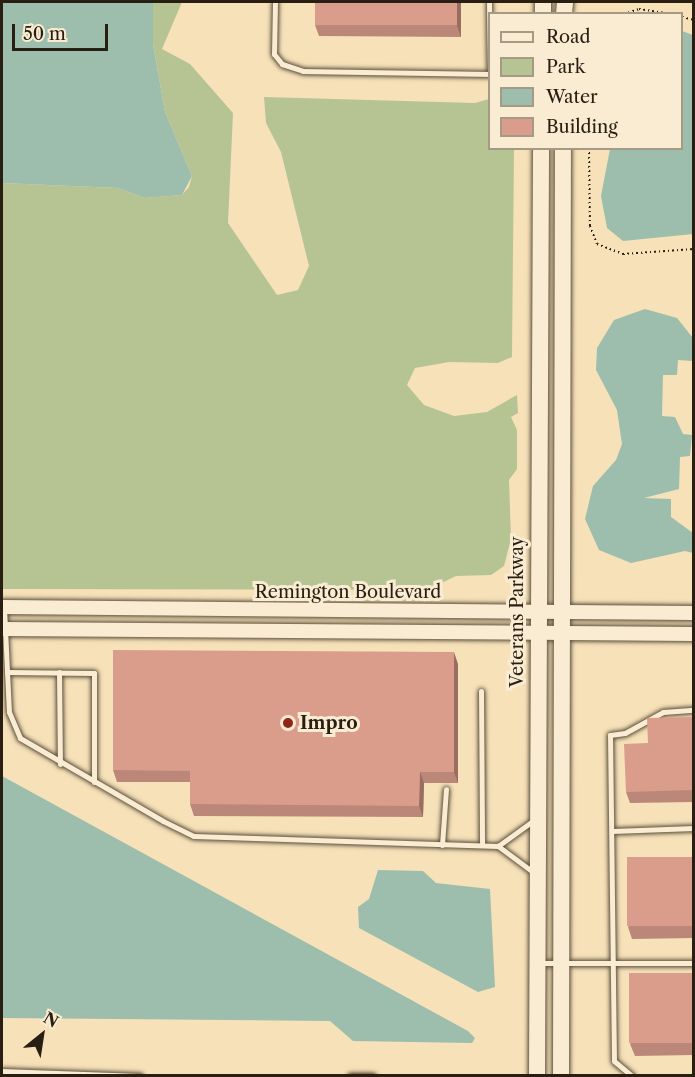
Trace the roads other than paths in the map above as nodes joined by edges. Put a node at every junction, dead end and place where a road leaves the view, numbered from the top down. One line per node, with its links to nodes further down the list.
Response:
1 (275, 2): 2 (lane)
2 (488, 72)
3 (541, 150): 6 (main road, Veterans Parkway)
4 (563, 150): 7 (main road)
5 (3, 607): 6 (street, Remington Boulevard); 9 (lane)
6 (536, 611): 7 (street, Remington Boulevard); 10 (main road, Veterans Parkway)
7 (560, 611): 8 (street, Remington Boulevard); 11 (main road)
8 (693, 613)
9 (3, 629): 10 (street); 13 (lane)
10 (536, 632): 11 (street); 20 (main road, Veterans Parkway)
11 (560, 633): 12 (street); 29 (main road)
12 (693, 634)
13 (7, 672): 14 (lane); 17 (lane)
14 (59, 672): 17 (lane); 18 (lane)
15 (481, 691): 24 (lane)
16 (693, 710): 22 (lane)
17 (60, 764): 18 (lane)
18 (94, 782): 23 (lane)
19 (446, 789): 23 (lane)
20 (537, 817): 25 (lane); 26 (main road, Veterans Parkway)
21 (693, 828): 22 (lane)
22 (612, 831): 30 (lane)
23 (442, 845): 24 (lane)
24 (482, 845): 25 (lane)
25 (498, 846): 26 (lane)
26 (538, 877): 27 (main road, Veterans Parkway)
27 (538, 963): 29 (lane); 35 (main road, Veterans Parkway)
28 (693, 963): 30 (lane)
29 (563, 964): 30 (lane); 36 (main road)
30 (615, 966): 37 (lane)
31 (2, 1071): 32 (lane)
32 (140, 1076)
33 (350, 1076): 34 (lane)
34 (373, 1076)
35 (537, 1076)
36 (561, 1076)
37 (632, 1076)

